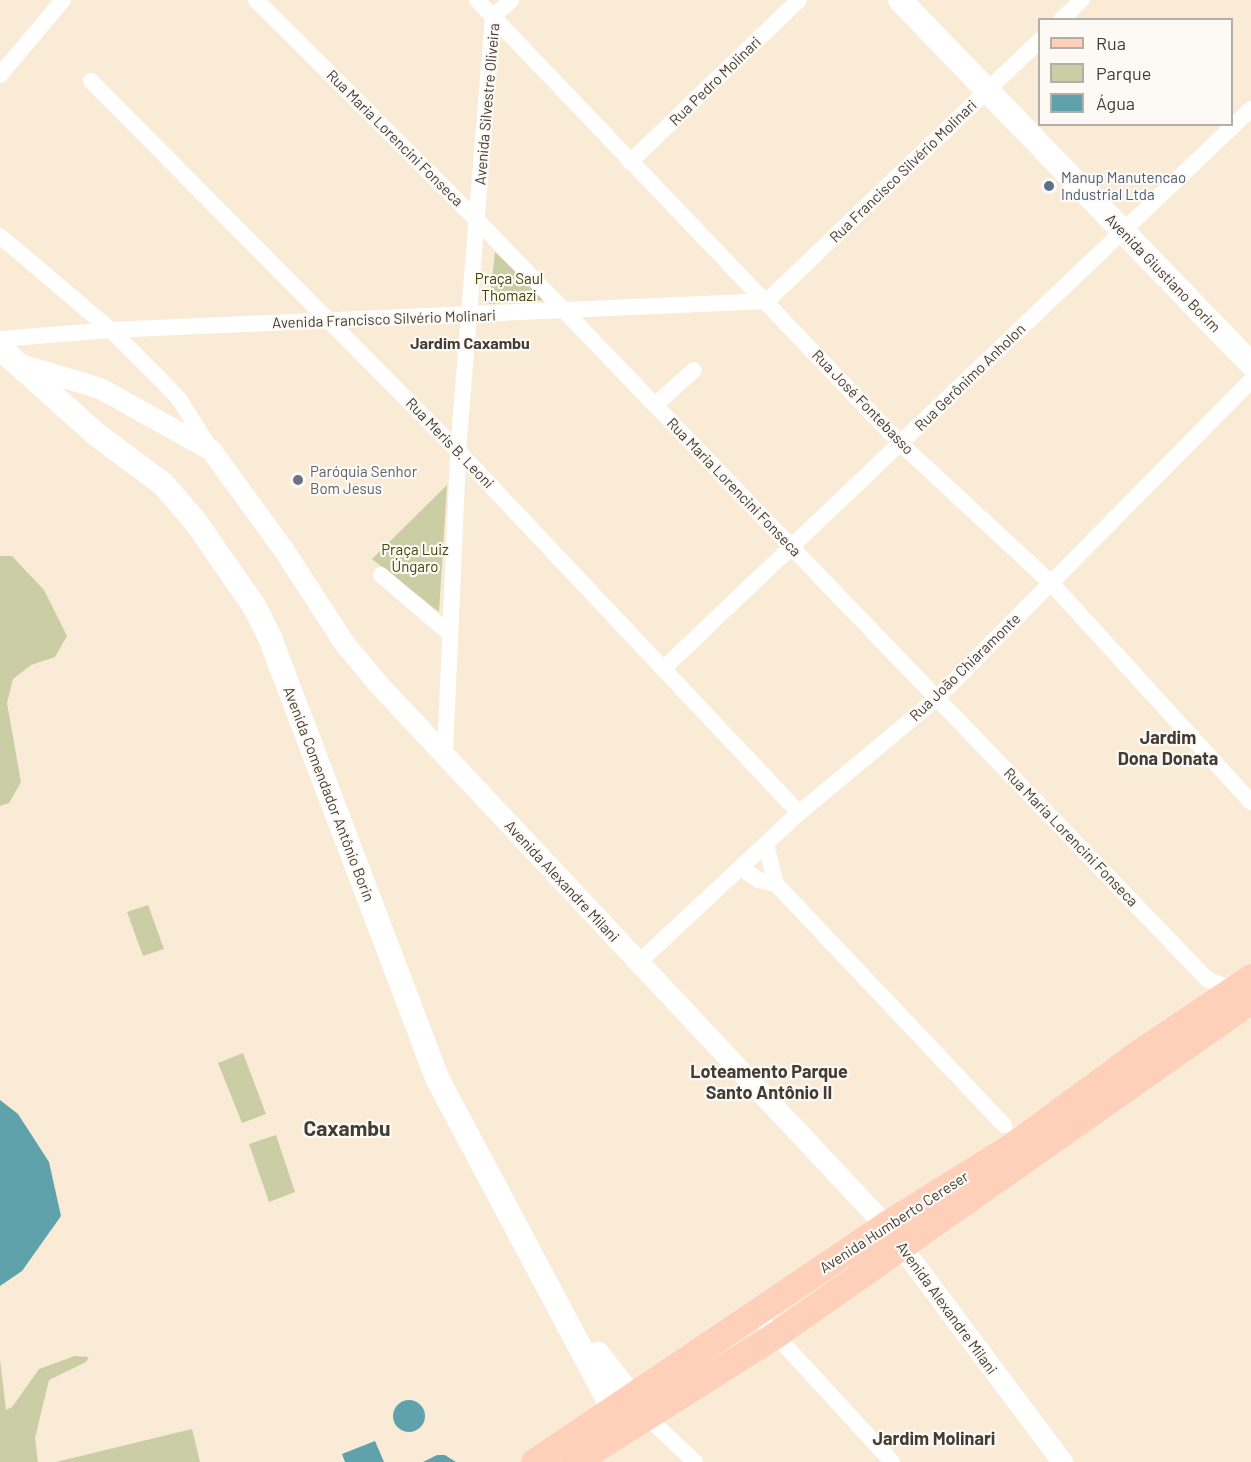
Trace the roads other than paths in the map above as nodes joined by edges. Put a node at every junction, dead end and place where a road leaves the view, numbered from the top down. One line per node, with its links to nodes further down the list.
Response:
1 (63, 0): 11 (street)
2 (256, 0): 16 (street, Rua Maria Lorencini Fonseca)
3 (477, 0): 8 (street, Rua José Fontebasso)
4 (511, 0): 8 (street, Avenida Silvestre Oliveira)
5 (799, 0): 15 (street, Rua Pedro Molinari)
6 (900, 0): 13 (main road, Avenida Giustiano Borim)
7 (1082, 0): 9 (street)
8 (494, 17): 15 (street, Rua José Fontebasso); 16 (street, Avenida Silvestre Oliveira)
9 (1063, 18)
10 (1038, 42): 13 (street, Rua Francisco Silvério Molinari)
11 (0, 75)
12 (91, 81): 22 (street, Rua Meris B. Leoni)
13 (988, 90): 17 (main road, Avenida Giustiano Borim); 19 (street, Rua Francisco Silvério Molinari)
14 (1251, 109): 17 (street, Rua Gerônimo Anholon)
15 (630, 162): 19 (street, Rua José Fontebasso)
16 (477, 220): 20 (street, Rua Maria Lorencini Fonseca); 21 (street, Avenida Silvestre Oliveira)
17 (1122, 232): 27 (main road, Avenida Giustiano Borim); 31 (street, Rua Gerônimo Anholon)
18 (0, 236): 23 (street)
19 (767, 301): 20 (street, Avenida Francisco Silvério Molinari); 31 (street, Rua José Fontebasso)
20 (566, 313): 21 (street, Avenida Francisco Silvério Molinari); 30 (street, Rua Maria Lorencini Fonseca)
21 (471, 315): 22 (street, Avenida Francisco Silvério Molinari); 33 (street, Avenida Silvestre Oliveira)
22 (329, 321): 23 (street, Avenida Francisco Silvério Molinari); 33 (street, Rua Meris B. Leoni)
23 (111, 330): 24 (street, Avenida Francisco Silvério Molinari); 32 (street)
24 (0, 339)
25 (0, 348): 26 (main road, Avenida Comendador Antônio Borin)
26 (20, 364): 32 (street, Avenida Alexandre Milani); 54 (main road, Avenida Comendador Antônio Borin)
27 (1251, 364)
28 (694, 370): 30 (street)
29 (1251, 381): 36 (street, Rua João Chiaramonte)
30 (655, 405): 34 (street, Rua Maria Lorencini Fonseca)
31 (901, 444): 34 (street, Rua Gerônimo Anholon); 36 (street, Rua José Fontebasso)
32 (211, 450): 40 (street, Avenida Alexandre Milani)
33 (458, 451): 37 (street, Avenida Silvestre Oliveira); 38 (street, Rua Meris B. Leoni)
34 (793, 549): 38 (street, Rua Gerônimo Anholon); 39 (street, Rua Maria Lorencini Fonseca)
35 (381, 575): 37 (street)
36 (1051, 583): 39 (street, Rua João Chiaramonte); 41 (street, Rua José Fontebasso)
37 (450, 634): 40 (street, Avenida Silvestre Oliveira)
38 (663, 669): 42 (street, Rua Meris B. Leoni)
39 (937, 698): 42 (street, Rua João Chiaramonte); 47 (street, Rua Maria Lorencini Fonseca)
40 (445, 754): 46 (street, Avenida Alexandre Milani)
41 (1251, 802)
42 (799, 813): 43 (street, Rua João Chiaramonte)
43 (766, 845): 44 (street, Rua João Chiaramonte); 45 (street)
44 (741, 868): 45 (street); 46 (street, Rua João Chiaramonte)
45 (776, 884): 50 (street)
46 (638, 963): 51 (street, Avenida Alexandre Milani)
47 (1207, 979): 48 (street); 49 (street)
48 (1248, 987): 49 (main road, Avenida Humberto Cereser); 51 (main road, Avenida Humberto Cereser)
49 (1207, 1006): 51 (main road, Avenida Humberto Cereser)
50 (1004, 1125)
51 (893, 1235): 52 (main road, Avenida Humberto Cereser); 53 (main road, Avenida Humberto Cereser); 59 (street, Avenida Alexandre Milani)
52 (757, 1315): 53 (street); 54 (main road, Avenida Humberto Cereser)
53 (775, 1335): 54 (main road, Avenida Humberto Cereser); 58 (street)
54 (630, 1407): 55 (main road, Avenida Humberto Cereser); 56 (main road, Avenida Humberto Cereser); 57 (street)
55 (534, 1462)
56 (574, 1462)
57 (695, 1462)
58 (892, 1462)
59 (1062, 1462)

